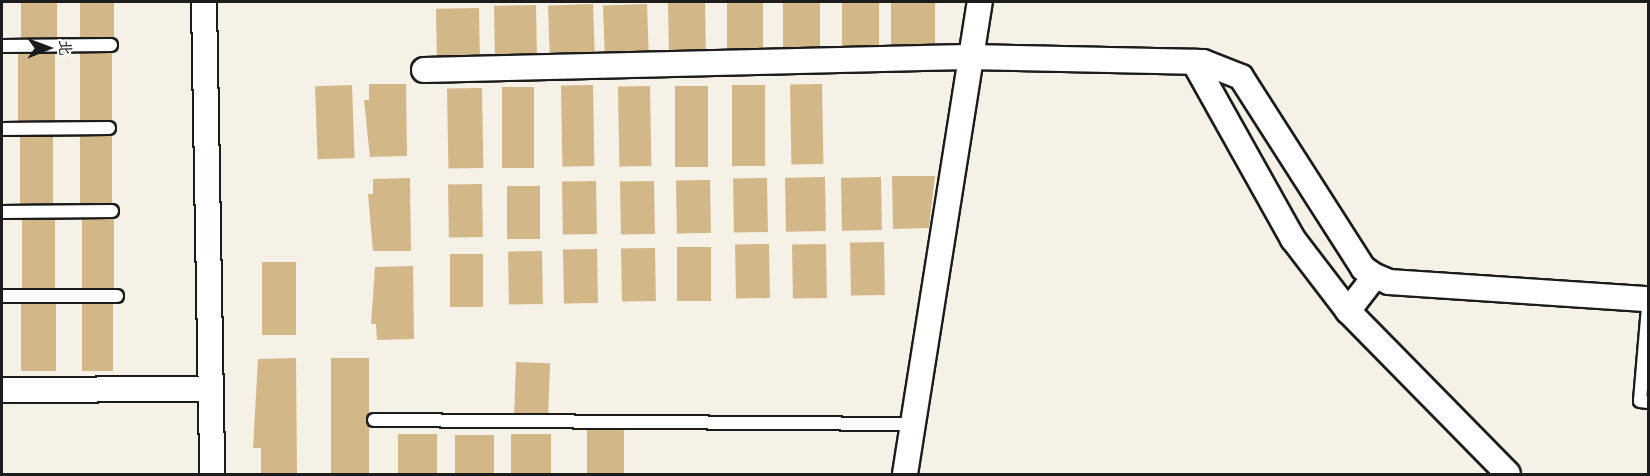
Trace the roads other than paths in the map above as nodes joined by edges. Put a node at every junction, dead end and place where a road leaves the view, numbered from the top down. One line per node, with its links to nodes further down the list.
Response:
1 (204, 2): 18 (street)
2 (980, 2): 5 (street)
3 (111, 45): 4 (lane)
4 (2, 46)
5 (969, 57): 6 (street); 7 (street); 22 (street)
6 (1194, 62): 12 (street); 17 (street)
7 (424, 70)
8 (109, 128): 9 (lane)
9 (2, 129)
10 (112, 211): 11 (lane)
11 (2, 212)
12 (1375, 276): 15 (street); 17 (street)
13 (2, 296): 14 (lane)
14 (117, 296)
15 (1648, 299)
16 (1648, 307): 20 (lane)
17 (1348, 311): 25 (street)
18 (210, 389): 19 (street); 23 (street)
19 (2, 390)
20 (1648, 402)
21 (374, 420): 22 (lane)
22 (912, 424): 24 (street)
23 (212, 474)
24 (905, 474)
25 (1508, 474)

